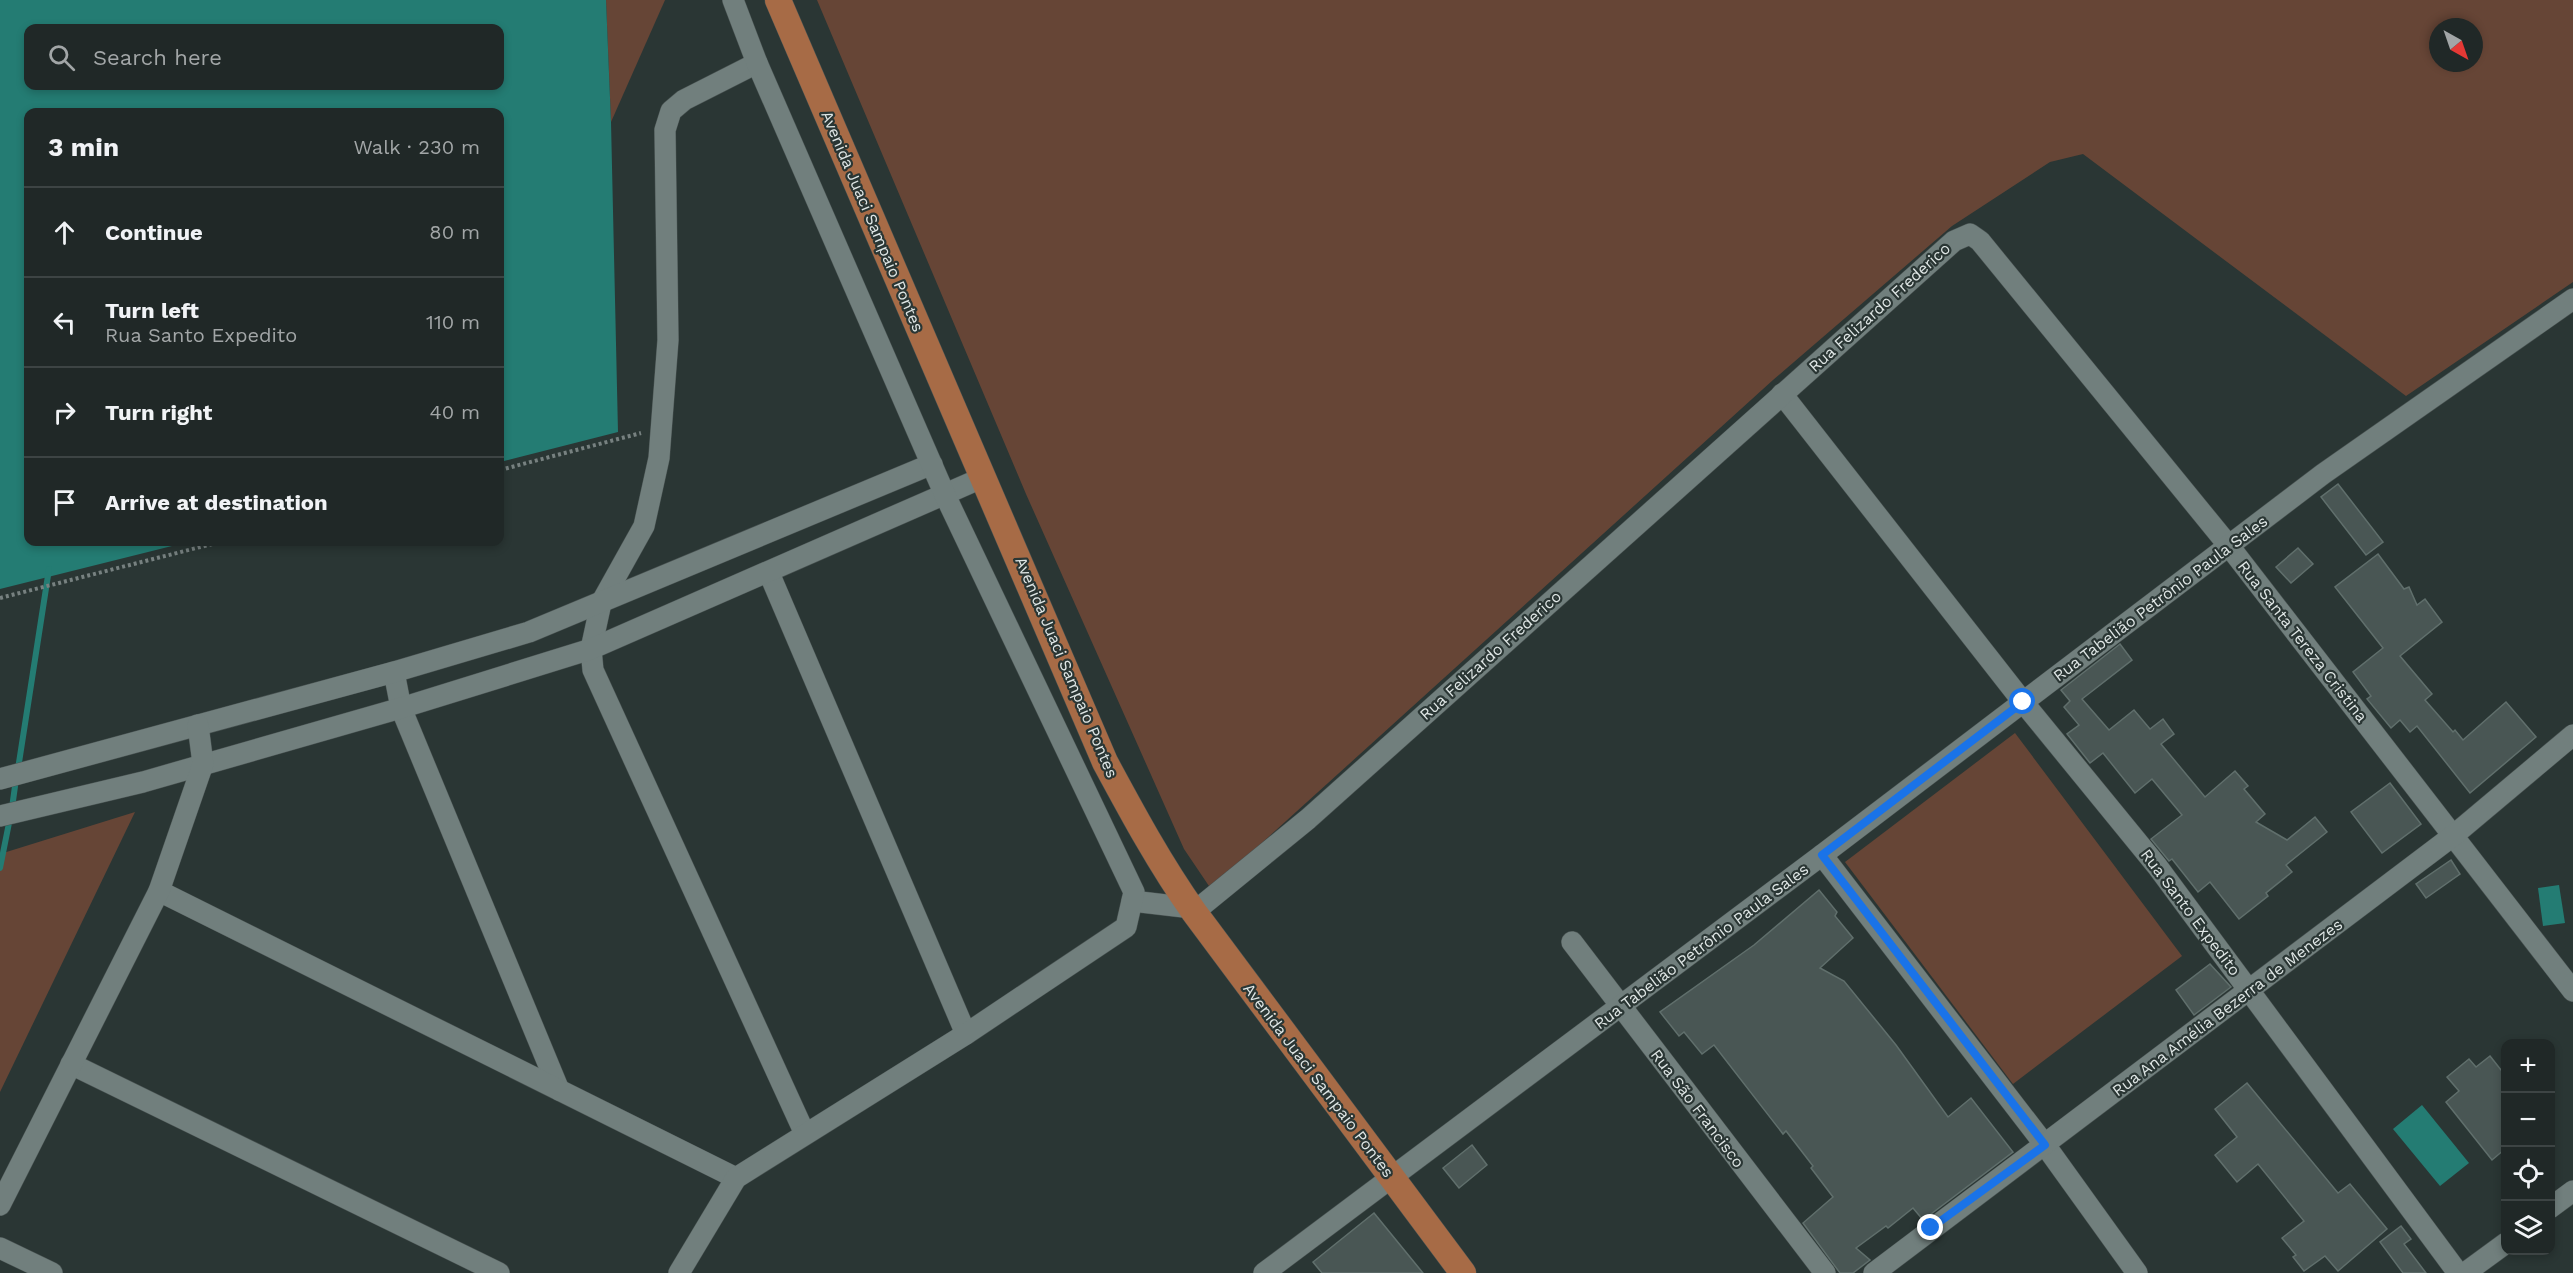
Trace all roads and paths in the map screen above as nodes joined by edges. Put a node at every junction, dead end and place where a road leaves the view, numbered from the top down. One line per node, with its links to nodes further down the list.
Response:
1 (733, 0): 3 (street)
2 (778, 0): 10 (main road, Avenida Juaci Sampaio Pontes)
3 (758, 63): 7 (street); 8 (street)
4 (1980, 242): 6 (street, Rua Felizardo Frederico); 13 (street, Rua Santa Tereza Cristina)
5 (2573, 299): 13 (street, Rua Tabelião Petrônio Paula Sales)
6 (1782, 394): 19 (street); 30 (street, Rua Felizardo Frederico)
7 (662, 427): 9 (path); 16 (street)
8 (932, 464): 11 (street); 16 (street)
9 (504, 469)
10 (984, 477): 11 (street); 30 (main road, Avenida Juaci Sampaio Pontes)
11 (945, 495): 14 (street); 29 (street)
12 (204, 546): 15 (path)
13 (2229, 546): 19 (street, Rua Tabelião Petrônio Paula Sales); 26 (street, Rua Santa Tereza Cristina)
14 (769, 573): 17 (street); 35 (street)
15 (0, 598)
16 (601, 603): 17 (street); 18 (street)
17 (591, 649): 20 (street); 38 (street)
18 (394, 672): 20 (street); 21 (street)
19 (2023, 702): 27 (street, Rua Tabelião Petrônio Paula Sales); 32 (street, Rua Santo Expedito)
20 (401, 708): 23 (street); 37 (street)
21 (198, 725): 23 (street); 24 (street)
22 (2573, 735): 26 (street, Rua Ana Amélia Bezerra de Menezes)
23 (202, 764): 25 (street); 28 (street)
24 (0, 779)
25 (0, 816)
26 (2454, 836): 32 (street, Rua Ana Amélia Bezerra de Menezes); 33 (street, Rua Santa Tereza Cristina)
27 (1822, 855): 34 (street, Rua Tabelião Petrônio Paula Sales); 39 (street)
28 (159, 891): 36 (street); 37 (street)
29 (1132, 901): 30 (street); 35 (street)
30 (1193, 910): 41 (main road, Avenida Juaci Sampaio Pontes)
31 (1572, 942): 34 (street, Rua São Francisco)
32 (2250, 989): 39 (street, Rua Ana Amélia Bezerra de Menezes); 55 (street, Rua Santo Expedito)
33 (2573, 991)
34 (1621, 1006): 41 (street, Rua Tabelião Petrônio Paula Sales); 52 (street, Rua São Francisco)
35 (966, 1034): 38 (street)
36 (71, 1064): 43 (street); 48 (street)
37 (558, 1090): 40 (street)
38 (805, 1134): 40 (street)
39 (2045, 1145): 53 (street, Rua Ana Amélia Bezerra de Menezes); 54 (street)
40 (736, 1178): 49 (street)
41 (1391, 1178): 50 (street, Rua Tabelião Petrônio Paula Sales); 51 (main road, Avenida Juaci Sampaio Pontes)
42 (2573, 1191): 44 (street)
43 (0, 1205)
44 (2555, 1205)
45 (2501, 1245): 56 (street)
46 (0, 1248): 47 (street)
47 (52, 1273)
48 (499, 1273)
49 (679, 1273)
50 (1264, 1273)
51 (1463, 1273)
52 (1825, 1273)
53 (1874, 1273)
54 (2137, 1273)
55 (2458, 1273)
56 (2465, 1273)

